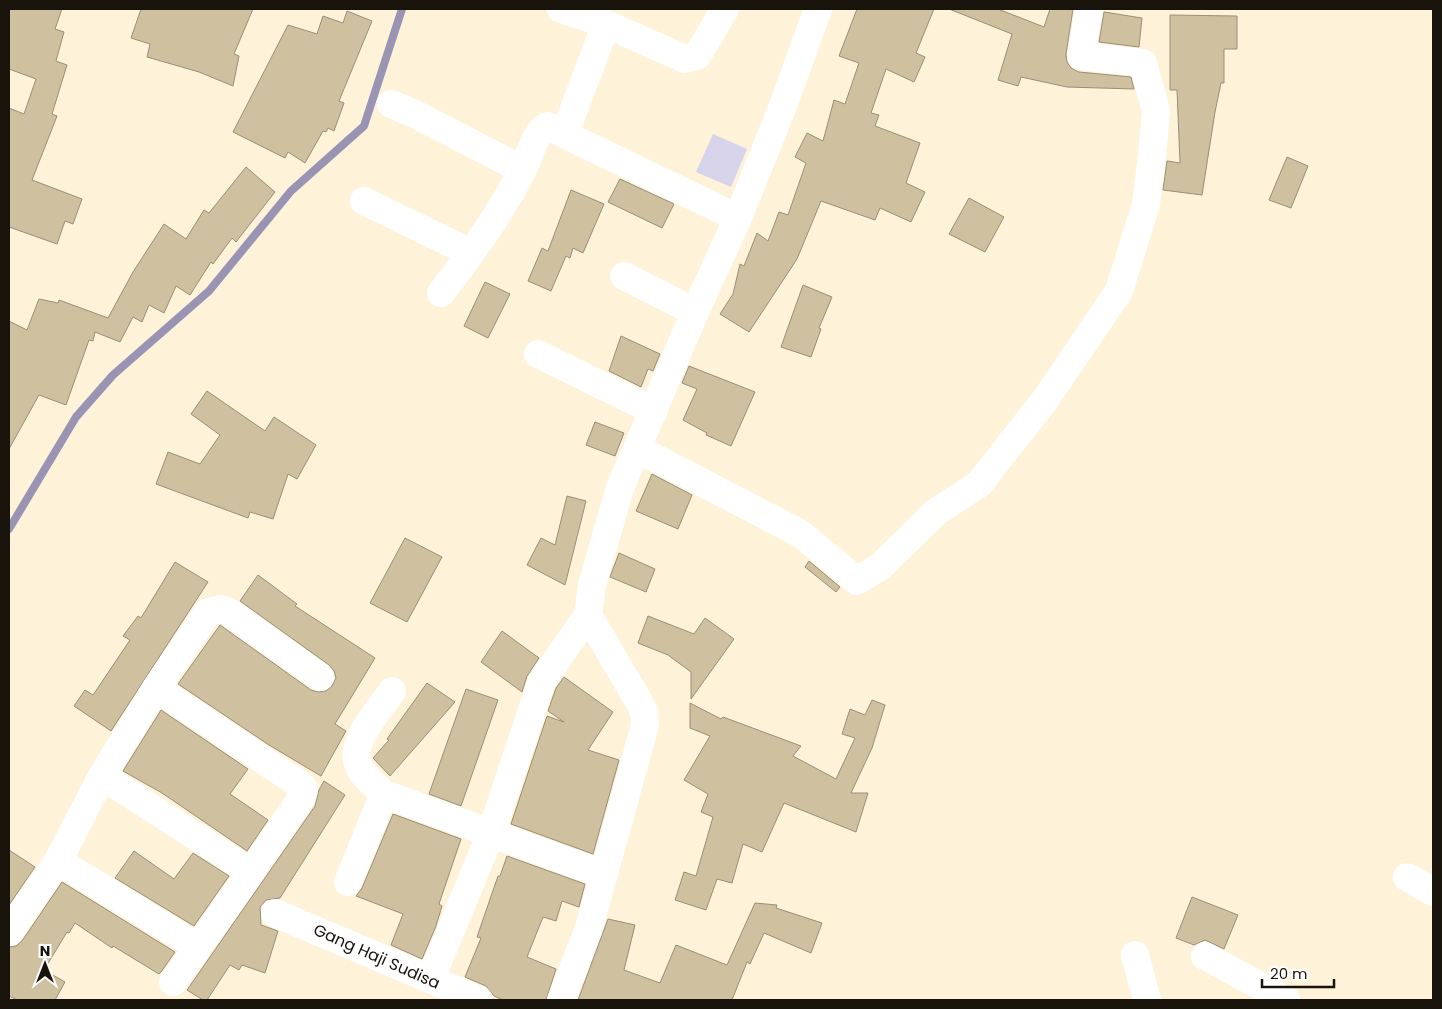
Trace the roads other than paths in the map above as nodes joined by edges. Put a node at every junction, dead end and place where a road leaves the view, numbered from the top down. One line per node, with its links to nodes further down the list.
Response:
1 (561, 9): 5 (street)
2 (725, 9): 5 (street)
3 (818, 9): 10 (street)
4 (1089, 9): 17 (street)
5 (606, 24): 7 (street)
6 (391, 104): 8 (street)
7 (565, 133): 8 (street); 10 (street)
8 (523, 170): 11 (street)
9 (364, 201): 11 (street)
10 (738, 218): 14 (street)
11 (471, 253): 13 (street)
12 (624, 276): 14 (street)
13 (441, 293)
14 (695, 312): 16 (street)
15 (538, 354): 16 (street)
16 (654, 410): 17 (street)
17 (638, 450): 18 (street)
18 (588, 615): 24 (street); 27 (street)
19 (320, 677): 20 (street)
20 (156, 688): 22 (street); 26 (street)
21 (392, 691): 23 (street)
22 (102, 776): 25 (street); 26 (street)
23 (384, 794): 24 (street); 29 (street)
24 (491, 833): 27 (street); 36 (street)
25 (58, 861): 32 (street); 33 (street)
26 (251, 872): 33 (street)
27 (602, 874): 39 (street)
28 (1407, 877): 30 (street)
29 (348, 882)
30 (1433, 892)
31 (275, 912): 38 (street, Gang Haji Sudisa)
32 (9, 932)
33 (198, 947): 37 (street)
34 (1135, 955): 40 (street)
35 (1205, 956): 41 (street)
36 (438, 964)
37 (173, 982)
38 (479, 1000)
39 (561, 1000)
40 (1147, 1000)
41 (1286, 1000)

